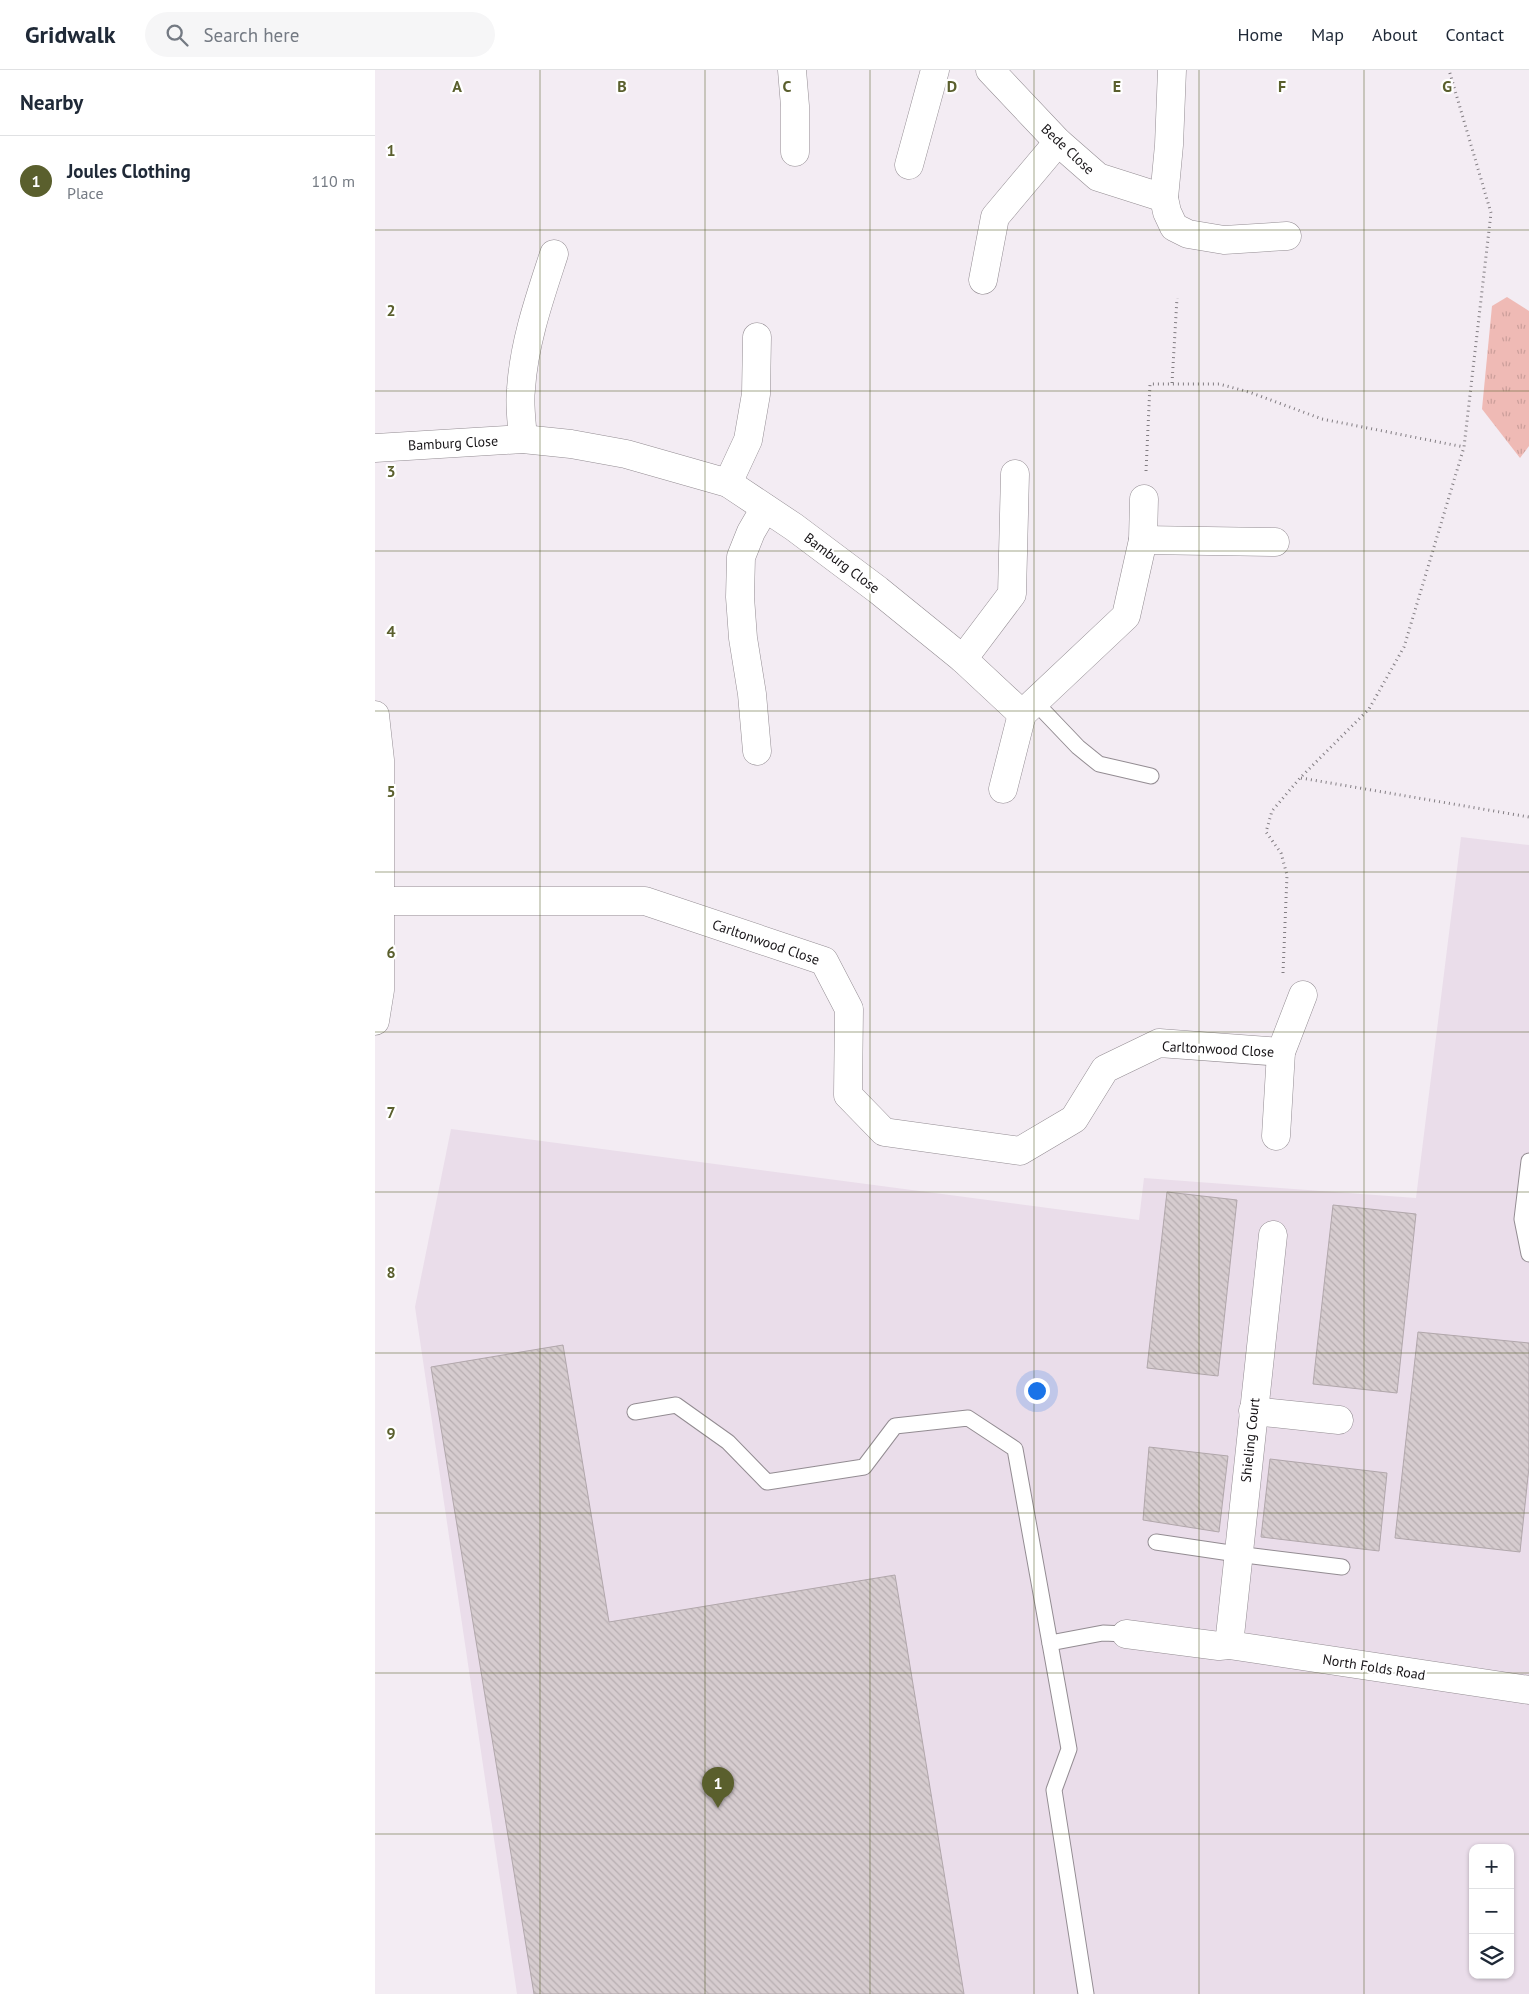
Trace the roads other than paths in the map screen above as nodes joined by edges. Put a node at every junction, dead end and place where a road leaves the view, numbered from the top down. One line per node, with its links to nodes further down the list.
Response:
1 (792, 70): 6 (street)
2 (935, 70): 7 (street)
3 (990, 70): 5 (street, Bede Close)
4 (1172, 70): 8 (street)
5 (1058, 142): 8 (street, Bede Close); 11 (street)
6 (795, 152)
7 (909, 165)
8 (1164, 198): 9 (street)
9 (1287, 236)
10 (554, 254): 13 (street)
11 (983, 280)
12 (757, 337): 16 (street)
13 (523, 439): 14 (street, Bamburg Close); 16 (street, Bamburg Close)
14 (375, 448)
15 (1015, 474): 21 (street)
16 (728, 483): 18 (street, Bamburg Close)
17 (1144, 499): 19 (street)
18 (765, 508): 21 (street, Bamburg Close); 24 (street)
19 (1143, 540): 20 (street); 22 (street)
20 (1275, 542)
21 (963, 659): 22 (street, Bamburg Close)
22 (1028, 708): 25 (lane); 26 (street)
23 (375, 715): 27 (street)
24 (757, 751)
25 (1151, 776)
26 (1003, 789)
27 (379, 901): 29 (street); 30 (street, Carltonwood Close)
28 (1303, 995): 30 (street)
29 (375, 1021)
30 (1281, 1052): 31 (street)
31 (1276, 1136)
32 (1529, 1161): 34 (lane)
33 (1273, 1235): 35 (street, Shieling Court)
34 (1529, 1254)
35 (1253, 1411): 37 (street); 39 (street, Shieling Court)
36 (635, 1412): 42 (lane)
37 (1339, 1420)
38 (1156, 1542): 39 (lane)
39 (1237, 1554): 40 (lane); 43 (street, Shieling Court)
40 (1342, 1567)
41 (1126, 1634): 42 (lane); 43 (street, North Folds Road)
42 (1050, 1643): 45 (lane)
43 (1224, 1645): 44 (street, North Folds Road)
44 (1529, 1690)
45 (1086, 1994)

